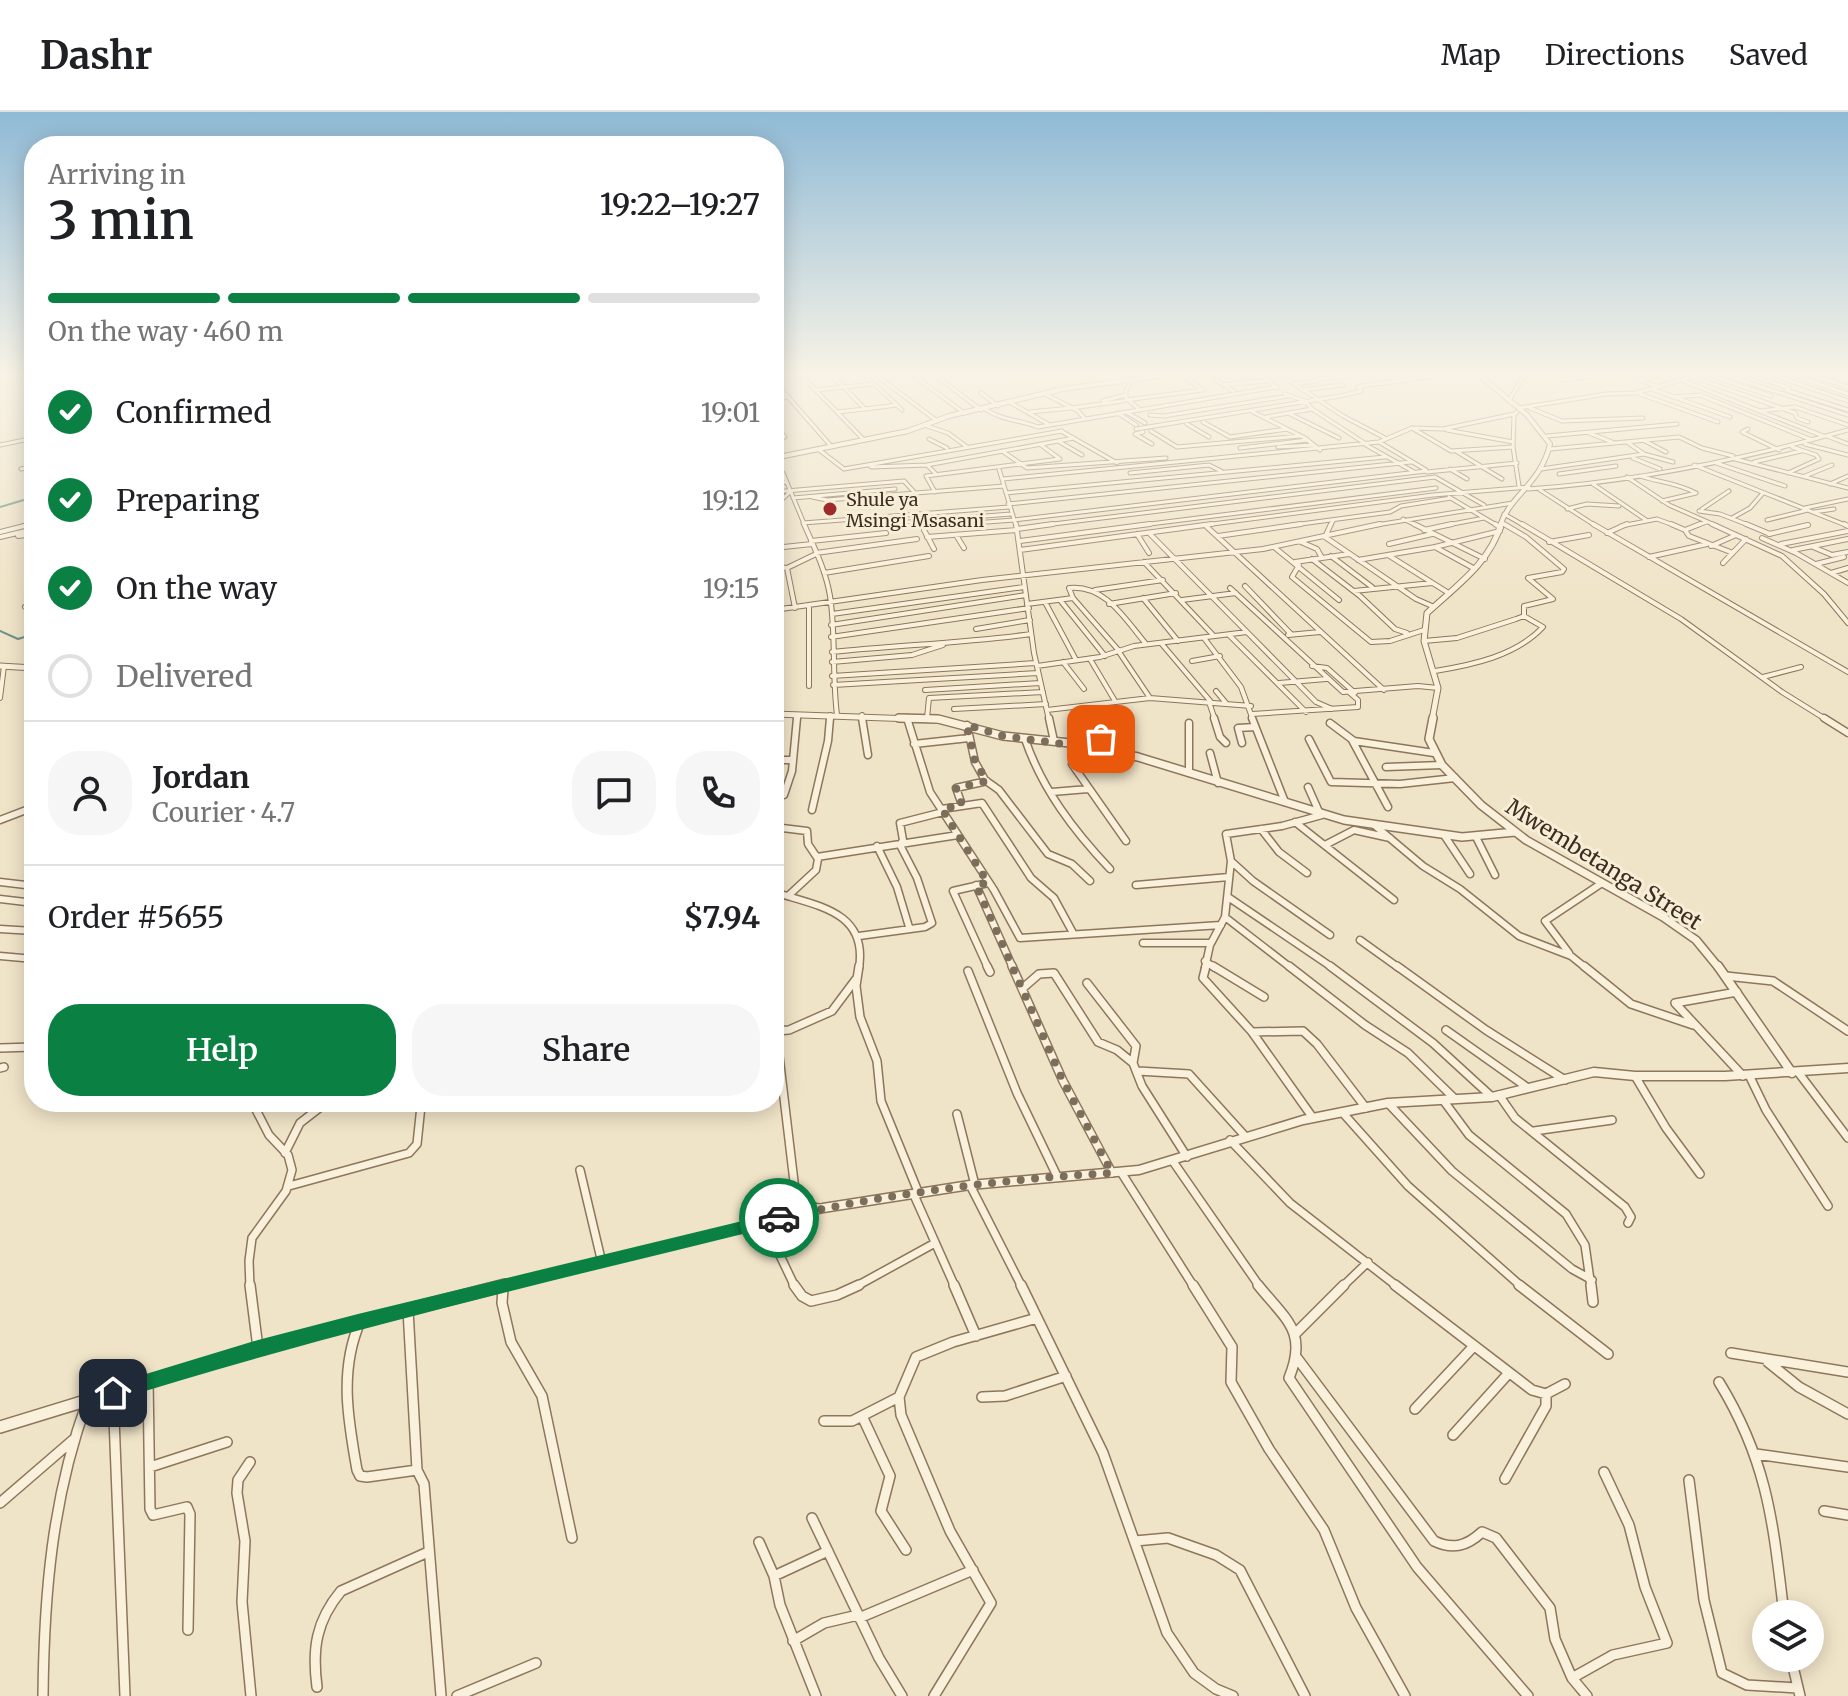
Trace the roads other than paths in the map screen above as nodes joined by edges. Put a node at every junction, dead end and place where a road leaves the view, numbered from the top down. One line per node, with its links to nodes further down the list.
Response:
1 (818, 449): 35 (street); 54 (street)
2 (949, 449): 21 (street)
3 (959, 449): 21 (street)
4 (1013, 449): 24 (street)
5 (1047, 449): 38 (street)
6 (1072, 449): 31 (street)
7 (1093, 449): 43 (street)
8 (1330, 449): 22 (street)
9 (1373, 449): 34 (street)
10 (1390, 449): 40 (street)
11 (1446, 449): 26 (street)
12 (1473, 449): 26 (street)
13 (1514, 449): 45 (street)
14 (1550, 449): 62 (street)
15 (1637, 449): 30 (street)
16 (1659, 449): 28 (street)
17 (1707, 449): 37 (street)
18 (1783, 449): 23 (street)
19 (1797, 449): 27 (street)
20 (1824, 449): 32 (street)
21 (954, 450): 54 (street)
22 (1320, 450): 25 (street)
23 (1779, 450): 37 (street)
24 (1002, 451): 48 (street); 49 (street)
25 (1294, 451): 29 (street); 47 (street)
26 (1456, 451): 51 (street)
27 (1804, 451): 46 (street); 67 (street)
28 (1666, 452)
29 (1268, 453): 55 (street); 70 (street)
30 (1644, 454): 33 (street); 41 (street)
31 (1082, 455)
32 (1848, 455)
33 (1630, 456): 39 (street); 63 (street)
34 (1385, 457): 44 (street); 47 (street)
35 (784, 458)
36 (1166, 458): 43 (street)
37 (1734, 458): 42 (street); 46 (street)
38 (1060, 459): 49 (street); 50 (street)
39 (1607, 460): 56 (street); 58 (street)
40 (1411, 462): 44 (street); 64 (street)
41 (1673, 462)
42 (1713, 462): 52 (street); 82 (street)
43 (1117, 463): 50 (street)
44 (1397, 463): 66 (street); 71 (street)
45 (1517, 463): 51 (street); 93 (street)
46 (1750, 463): 67 (street)
47 (1307, 464): 55 (street)
48 (927, 465): 54 (street); 69 (street)
49 (1021, 465): 50 (street); 60 (street)
50 (1065, 465)
51 (1481, 465): 61 (street); 84 (street)
52 (1694, 465): 63 (street); 112 (street)
53 (1832, 465): 79 (street)
54 (863, 466)
55 (1283, 466): 65 (street)
56 (1616, 466): 72 (street); 76 (street)
57 (24, 468): 59 (street)
58 (1550, 468): 62 (street); 72 (street)
59 (21, 469)
60 (999, 469): 69 (street); 88 (street)
61 (1450, 469): 64 (street); 83 (street)
62 (1541, 469): 100 (street)
63 (1662, 470): 74 (street)
64 (1426, 471): 66 (street); 78 (street)
65 (1222, 472): 68 (street); 92 (street)
66 (1415, 472): 81 (street); 85 (street)
67 (1787, 472): 79 (street); 82 (street)
68 (1130, 473)
69 (936, 474): 108 (street)
70 (1072, 474): 73 (street); 92 (street)
71 (1298, 474): 91 (street); 97 (street)
72 (1559, 474): 94 (street)
73 (1055, 475): 75 (street); 96 (street)
74 (1637, 475): 76 (street); 121 (street)
75 (1043, 476): 88 (street); 102 (street)
76 (1628, 476): 89 (street); 121 (street)
77 (1848, 476): 90 (street)
78 (1435, 477): 81 (street); 109 (street)
79 (1803, 477): 90 (street)
80 (784, 478): 86 (street)
81 (1426, 478): 98 (street); 99 (street)
82 (1765, 478): 95 (street)
83 (1467, 479)
84 (1502, 479)
85 (1338, 481): 91 (street); 98 (street)
86 (786, 482): 105 (street)
87 (891, 482): 105 (street); 107 (street); 110 (street)
88 (1004, 483): 108 (street); 111 (street)
89 (1593, 483): 94 (street); 124 (street)
90 (1830, 484): 101 (street)
91 (1312, 485): 118 (street)
92 (1081, 486): 96 (street)
93 (1519, 486): 100 (street); 109 (street)
94 (1577, 486): 103 (street)
95 (1785, 486)
96 (1065, 487): 102 (street)
97 (1176, 488): 118 (street); 120 (street)
98 (1349, 488): 115 (street); 152 (street)
99 (1436, 488): 113 (street); 115 (street)
100 (1528, 488): 103 (street); 122 (street)
101 (1848, 488)
102 (1053, 489): 111 (street)
103 (1540, 490): 126 (street)
104 (784, 491): 105 (street)
105 (790, 491): 114 (street); 116 (street)
106 (1729, 491): 131 (street)
107 (897, 492): 110 (street); 116 (street)
108 (935, 492): 110 (street)
109 (1461, 492): 113 (street); 123 (street)
110 (915, 493)
111 (1006, 493): 130 (street)
112 (1763, 493): 129 (street); 137 (street)
113 (1444, 494): 117 (street); 149 (street)
114 (784, 497)
115 (1362, 497): 174 (street)
116 (793, 498): 144 (street)
117 (1451, 498): 125 (street); 141 (street)
118 (1190, 499): 134 (street)
119 (1848, 499): 129 (street)
120 (1036, 501): 130 (street); 134 (street)
121 (1662, 501): 133 (street)
122 (1513, 503): 123 (street); 132 (street)
123 (1484, 505): 125 (street)
124 (1622, 506): 126 (street); 139 (street)
125 (1468, 508): 136 (street); 138 (street)
126 (1567, 509): 159 (street)
127 (1834, 509): 129 (street)
128 (979, 510): 130 (street); 135 (street); 144 (street)
129 (1809, 510): 140 (street); 151 (street)
130 (1010, 511): 134 (street); 135 (street); 142 (street); 152 (street)
131 (1699, 511): 133 (street); 137 (street)
132 (1504, 514): 150 (street); 177 (street)
133 (1688, 514): 143 (street)
134 (1049, 515)
135 (961, 517): 145 (street)
136 (1484, 518): 150 (street); 153 (street)
137 (1732, 518): 162 (street)
138 (1403, 519): 153 (street); 168 (street)
139 (1646, 520): 154 (street); 159 (street)
140 (1767, 520)
141 (1333, 521): 167 (street); 168 (street)
142 (984, 522): 147 (street); 152 (street)
143 (1707, 522): 154 (street); 165 (street)
144 (803, 523): 175 (street)
145 (904, 523): 146 (street); 171 (street)
146 (883, 524)
147 (950, 525): 163 (street); 169 (street)
148 (1808, 525): 162 (street)
149 (1207, 527): 158 (street); 167 (street)
150 (1501, 528): 178 (street); 203 (street); 246 (street)
151 (1848, 528): 180 (street)
152 (1016, 530): 163 (street); 174 (street)
153 (1424, 530): 161 (street)
154 (1685, 530): 181 (street)
155 (24, 531): 166 (street)
156 (24, 531): 166 (street)
157 (886, 533): 175 (street)
158 (1149, 533): 160 (street); 200 (street)
159 (1607, 533): 199 (street)
160 (1137, 534): 188 (street); 191 (street)
161 (1432, 534): 178 (street); 179 (street)
162 (1770, 534): 170 (street)
163 (956, 535): 169 (street); 186 (street)
164 (1589, 535): 177 (street)
165 (1736, 535): 172 (street); 181 (street)
166 (0, 536)
167 (1218, 536): 190 (street)
168 (1325, 537): 176 (street); 194 (street)
169 (928, 538): 171 (street); 187 (street)
170 (1762, 538): 172 (street); 180 (street)
171 (917, 539): 193 (street)
172 (1748, 539): 192 (street); 244 (street)
173 (1848, 539): 185 (street)
174 (1020, 541): 188 (street)
175 (812, 542): 182 (street); 193 (street)
176 (1301, 542): 183 (street); 201 (street)
177 (1549, 542): 288 (street)
178 (1451, 543): 184 (street); 203 (street)
179 (1389, 544)
180 (1779, 544): 189 (street)
181 (1709, 545): 192 (street); 199 (street)
182 (784, 546)
183 (1274, 547): 190 (street); 207 (street)
184 (1435, 547): 196 (street); 211 (street)
185 (1812, 547): 189 (street); 195 (street)
186 (964, 548)
187 (934, 549)
188 (1020, 550): 214 (street)
189 (1792, 550): 208 (street)
190 (1238, 552): 200 (street); 254 (street)
191 (1149, 553)
192 (1733, 553): 206 (street)
193 (816, 554): 209 (street); 212 (street)
194 (1349, 554): 198 (street); 204 (street)
195 (1848, 554): 208 (street)
196 (1388, 555): 204 (street); 217 (street)
197 (929, 556): 212 (street)
198 (1331, 556): 201 (street); 221 (street)
199 (1649, 557): 286 (street)
200 (1176, 558): 205 (street); 229 (street)
201 (1322, 558): 202 (street)
202 (1312, 559): 207 (street); 224 (street)
203 (1485, 559): 211 (street)
204 (1358, 560): 218 (street)
205 (1144, 562): 214 (street); 215 (street)
206 (1723, 563)
207 (1297, 564): 234 (street); 255 (street)
208 (1815, 564): 213 (street)
209 (784, 568): 241 (street)
210 (1848, 568): 213 (street)
211 (1475, 569): 225 (street)
212 (824, 573): 236 (street)
213 (1831, 573): 216 (street)
214 (1024, 576): 220 (street); 236 (street)
215 (1163, 580): 223 (street); 226 (street)
216 (1847, 581)
217 (1432, 583): 218 (street); 225 (street)
218 (1395, 584): 221 (street); 240 (street)
219 (1245, 586): 257 (street)
220 (1024, 587): 228 (street); 243 (street)
221 (1372, 587): 224 (street)
222 (1230, 588): 227 (street)
223 (1095, 590): 230 (street); 237 (street)
224 (1354, 591): 255 (street)
225 (1447, 592): 240 (street)
226 (1176, 593): 231 (street); 233 (street)
227 (1236, 593): 229 (street); 260 (street)
228 (1026, 595): 239 (street); 250 (street)
229 (1212, 596): 233 (street); 253 (street)
230 (1073, 598): 232 (street); 270 (street)
231 (1143, 598): 237 (street); 263 (street)
232 (1060, 600): 235 (street); 271 (street)
233 (1182, 600): 259 (street)
234 (1339, 600)
235 (1045, 602): 239 (street); 275 (street)
236 (832, 604): 238 (street); 243 (street)
237 (1109, 604): 267 (street)
238 (809, 606): 241 (street); 294 (street)
239 (1028, 606): 247 (street); 249 (street)
240 (1432, 606): 252 (street)
241 (795, 608): 242 (street)
242 (784, 609)
243 (832, 614): 250 (street)
244 (1841, 614): 245 (street); 248 (street)
245 (1848, 614)
246 (1524, 616): 264 (street); 285 (street)
247 (1030, 620): 251 (street); 256 (street)
248 (1848, 623)
249 (927, 624): 261 (street); 265 (street)
250 (831, 625): 261 (street)
251 (976, 629)
252 (1424, 630): 255 (street); 264 (street)
253 (1247, 632): 258 (street); 273 (street)
254 (1320, 632): 257 (street); 298 (street)
255 (1407, 633)
256 (1031, 634): 268 (street); 283 (street)
257 (1291, 634): 260 (street)
258 (1229, 635): 259 (street); 276 (street)
259 (1214, 636): 262 (street)
260 (1283, 636): 281 (street)
261 (831, 637): 269 (street)
262 (1204, 638): 263 (street); 272 (street)
263 (1178, 641): 266 (street)
264 (1424, 641): 285 (street)
265 (928, 642): 268 (street); 269 (street)
266 (1161, 643): 267 (street); 305 (street)
267 (1146, 644): 270 (street)
268 (943, 645): 278 (street)
269 (832, 652): 278 (street)
270 (1120, 652): 271 (street); 303 (street)
271 (1105, 656): 274 (street)
272 (1220, 656): 277 (street); 308 (street)
273 (1272, 657): 276 (street); 292 (street)
274 (1090, 659): 275 (street); 304 (street)
275 (1076, 660): 279 (street)
276 (1256, 660): 291 (street)
277 (1192, 661)
278 (832, 662): 287 (street)
279 (1063, 662): 283 (street); 296 (street)
280 (2, 666): 282 (street); 302 (street)
281 (1312, 666): 289 (street); 301 (street)
282 (24, 667)
283 (1037, 667): 287 (street); 290 (street); 293 (street)
284 (1801, 667): 288 (street)
285 (1435, 671): 295 (street)
286 (1848, 672)
287 (832, 676): 293 (street)
288 (1763, 677): 324 (street)
289 (1326, 679): 292 (street); 301 (street)
290 (1040, 683): 297 (street); 300 (street)
291 (1279, 683): 292 (street); 312 (street)
292 (1297, 683): 311 (street)
293 (833, 685): 316 (street)
294 (809, 686)
295 (1438, 688): 298 (street); 335 (street)
296 (1084, 689)
297 (925, 690)
298 (1384, 690): 301 (street)
299 (1216, 691): 306 (street)
300 (1043, 692): 309 (street); 319 (street)
301 (1352, 693): 311 (street)
302 (0, 698)
303 (1150, 698): 304 (street); 305 (street)
304 (1115, 701): 307 (street)
305 (1210, 702): 306 (street); 330 (street)
306 (1226, 703): 308 (street)
307 (1096, 705): 309 (street); 333 (street)
308 (1251, 706): 314 (street)
309 (1046, 707): 310 (street); 329 (street)
310 (954, 709)
311 (1335, 710): 312 (street)
312 (1306, 712): 314 (street)
313 (784, 714): 315 (street)
314 (1252, 714): 323 (street)
315 (797, 715): 316 (street); 338 (street)
316 (834, 715): 317 (street); 354 (street)
317 (862, 715): 318 (street); 336 (street)
318 (907, 717): 319 (street); 332 (street)
319 (927, 718): 322 (street)
320 (1189, 723): 342 (street)
321 (1330, 723): 328 (street)
322 (967, 725): 325 (street); 326 (street)
323 (1255, 727): 331 (street); 351 (street)
324 (1848, 733)
325 (969, 738): 332 (street); 344 (street)
326 (1025, 739): 329 (street); 349 (street)
327 (1309, 739): 346 (street)
328 (1352, 740): 335 (street); 346 (street)
329 (1054, 741): 333 (street)
330 (1226, 743)
331 (1242, 743)
332 (914, 744): 355 (street)
333 (1101, 749): 342 (street)
334 (1210, 753): 345 (street)
335 (1434, 753): 340 (street, Mwembetanga Street)
336 (868, 755)
337 (784, 760): 338 (street)
338 (793, 760): 350 (street)
339 (1072, 764): 348 (street)
340 (1442, 765): 341 (street); 343 (street, Mwembetanga Street)
341 (1386, 767)
342 (1189, 773): 345 (street)
343 (1455, 778): 346 (street); 365 (street, Mwembetanga Street)
344 (987, 781): 352 (street); 381 (street)
345 (1218, 783): 351 (street)
346 (1373, 783): 353 (street)
347 (1308, 787): 357 (street)
348 (1088, 789): 349 (street); 370 (street)
349 (1052, 792): 376 (street)
350 (784, 795)
351 (1285, 802): 357 (street)
352 (962, 805): 355 (street); 399 (street)
353 (1388, 807)
354 (812, 810)
355 (943, 810): 366 (street); 371 (street)
356 (24, 811): 359 (street)
357 (1321, 814): 358 (street); 360 (street)
358 (1335, 818): 361 (street); 364 (street)
359 (0, 820)
360 (1295, 822): 363 (street); 372 (street)
361 (1373, 824): 367 (street); 369 (street)
362 (784, 828): 374 (street)
363 (1261, 829): 375 (street); 377 (street)
364 (1354, 830): 369 (street); 372 (street)
365 (1515, 832): 368 (street); 384 (street, Mwembetanga Street)
366 (958, 835): 371 (street); 383 (street)
367 (1444, 835): 368 (street); 378 (street)
368 (1476, 837): 379 (street)
369 (1390, 838): 406 (street)
370 (1126, 841)
371 (900, 845): 373 (street); 396 (street)
372 (1325, 845): 392 (street)
373 (877, 846): 374 (street); 396 (street)
374 (817, 857): 389 (street)
375 (1231, 861): 380 (street); 400 (street)
376 (1110, 869)
377 (1307, 873)
378 (1470, 874)
379 (1495, 875)
380 (1229, 877): 387 (street); 390 (street)
381 (1090, 881)
382 (0, 882): 385 (street)
383 (988, 883): 386 (street); 399 (street)
384 (1602, 883): 406 (street); 412 (street, Mwembetanga Street)
385 (24, 885)
386 (976, 885): 410 (street); 414 (street)
387 (1136, 885)
388 (784, 895): 389 (street)
389 (788, 896): 401 (street)
390 (1228, 897): 394 (street); 432 (street)
391 (0, 899): 393 (street)
392 (1394, 900)
393 (24, 902)
394 (1225, 917): 395 (street); 434 (street)
395 (1221, 925): 399 (street); 404 (street)
396 (909, 927): 401 (street)
397 (0, 929): 398 (street)
398 (24, 930)
399 (1073, 933)
400 (1330, 935)
401 (859, 936): 411 (street)
402 (1360, 940): 430 (street)
403 (1143, 943): 404 (street)
404 (1211, 943): 408 (street)
405 (0, 956): 407 (street)
406 (1571, 956): 417 (street)
407 (24, 958)
408 (1205, 961): 416 (street); 421 (street)
409 (968, 971): 455 (street)
410 (990, 972)
411 (858, 976): 418 (street); 458 (street)
412 (1726, 976): 415 (street, Mwembetanga Street); 420 (street)
413 (1087, 983): 424 (street)
414 (1023, 988): 424 (street); 453 (street)
415 (1737, 992): 417 (street); 427 (street, Mwembetanga Street)
416 (1264, 997)
417 (1693, 1025): 429 (street)
418 (784, 1030)
419 (1446, 1030): 431 (street)
420 (1848, 1031)
421 (1252, 1032): 437 (street); 443 (street)
422 (24, 1047): 423 (street)
423 (0, 1048)
424 (1133, 1063): 426 (street)
425 (1848, 1068): 427 (street)
426 (1138, 1071): 446 (street); 450 (street)
427 (1795, 1072): 429 (street); 447 (street)
428 (1635, 1076): 429 (street); 430 (street); 454 (street)
429 (1746, 1076): 459 (street)
430 (1565, 1080): 431 (street)
431 (1529, 1089): 432 (street)
432 (1496, 1096): 434 (street); 445 (street)
433 (784, 1098): 460 (street)
434 (1455, 1099): 435 (street)
435 (1443, 1100): 436 (street); 466 (street)
436 (1388, 1103): 437 (street); 466 (street)
437 (1366, 1108): 441 (street)
438 (257, 1112): 449 (street)
439 (313, 1112): 449 (street)
440 (420, 1112): 457 (street)
441 (1342, 1112): 443 (street); 477 (street)
442 (957, 1114): 456 (street)
443 (1313, 1118): 446 (street)
444 (1612, 1120): 445 (street)
445 (1531, 1130): 462 (street)
446 (1245, 1136): 448 (street)
447 (1848, 1138)
448 (1230, 1140): 450 (street); 464 (street)
449 (285, 1153): 457 (street)
450 (1187, 1157): 451 (street)
451 (1172, 1160): 453 (street); 472 (street)
452 (580, 1170): 465 (street)
453 (1116, 1172): 455 (street); 538 (street)
454 (1700, 1174)
455 (1057, 1176): 456 (street)
456 (972, 1185): 458 (street); 470 (street)
457 (289, 1186): 475 (street)
458 (916, 1194): 460 (street); 463 (street)
459 (1828, 1206)
460 (823, 1208): 461 (street)
461 (770, 1221): 463 (street); 465 (street)
462 (1628, 1223)
463 (935, 1243): 473 (street)
464 (1368, 1262): 472 (street); 474 (street)
465 (602, 1263): 467 (street)
466 (1592, 1280): 468 (street)
467 (503, 1288): 469 (street); 511 (street)
468 (1593, 1302)
469 (408, 1310): 471 (street); 503 (street)
470 (1037, 1318): 473 (street); 482 (street)
471 (360, 1321): 475 (street); 503 (street)
472 (1296, 1333): 478 (street)
473 (976, 1336): 488 (street)
474 (1473, 1347): 481 (street); 491 (street)
475 (258, 1348): 483 (street)
476 (1731, 1353): 479 (street)
477 (1608, 1354)
478 (1297, 1358): 525 (street); 539 (street)
479 (1767, 1361): 480 (street); 492 (street)
480 (1848, 1372)
481 (1508, 1374): 487 (street); 496 (street)
482 (1066, 1376): 489 (street); 512 (street)
483 (148, 1381): 486 (street); 501 (street)
484 (1719, 1382): 499 (street)
485 (1565, 1384): 487 (street)
486 (113, 1393): 490 (street); 529 (street)
487 (1546, 1394): 505 (street)
488 (899, 1397): 493 (street); 517 (street)
489 (982, 1397)
490 (87, 1402): 495 (street); 497 (street)
491 (1415, 1409)
492 (1848, 1414)
493 (862, 1416): 494 (street); 514 (street)
494 (824, 1421)
495 (0, 1427)
496 (1453, 1435)
497 (73, 1440): 507 (street); 528 (street)
498 (227, 1442): 501 (street)
499 (1756, 1454): 502 (street); 519 (street)
500 (250, 1462): 530 (street)
501 (150, 1467): 521 (street)
502 (1848, 1467)
503 (417, 1470): 516 (street)
504 (1604, 1472): 525 (street)
505 (1505, 1479)
506 (1689, 1480): 527 (street)
507 (0, 1503)
508 (1824, 1511): 509 (street)
509 (1848, 1515)
510 (812, 1518): 515 (street)
511 (572, 1538)
512 (1135, 1541): 536 (street); 537 (street)
513 (759, 1542): 518 (street)
514 (906, 1550)
515 (828, 1551): 518 (street); 520 (street)
516 (428, 1552): 526 (street); 531 (street)
517 (973, 1570): 520 (street); 535 (street)
518 (774, 1576): 522 (street)
519 (1782, 1600)
520 (858, 1616): 522 (street); 534 (street)
521 (188, 1630)
522 (793, 1641): 533 (street)
523 (536, 1663): 532 (street)
524 (1794, 1672): 527 (street)
525 (1572, 1678): 540 (street)
526 (317, 1687)
527 (1798, 1692)
528 (43, 1696)
529 (125, 1696)
530 (251, 1696)
531 (441, 1696)
532 (457, 1696)
533 (816, 1696)
534 (902, 1696)
535 (934, 1696)
536 (1233, 1696)
537 (1305, 1696)
538 (1405, 1696)
539 (1528, 1696)
540 (1587, 1696)

